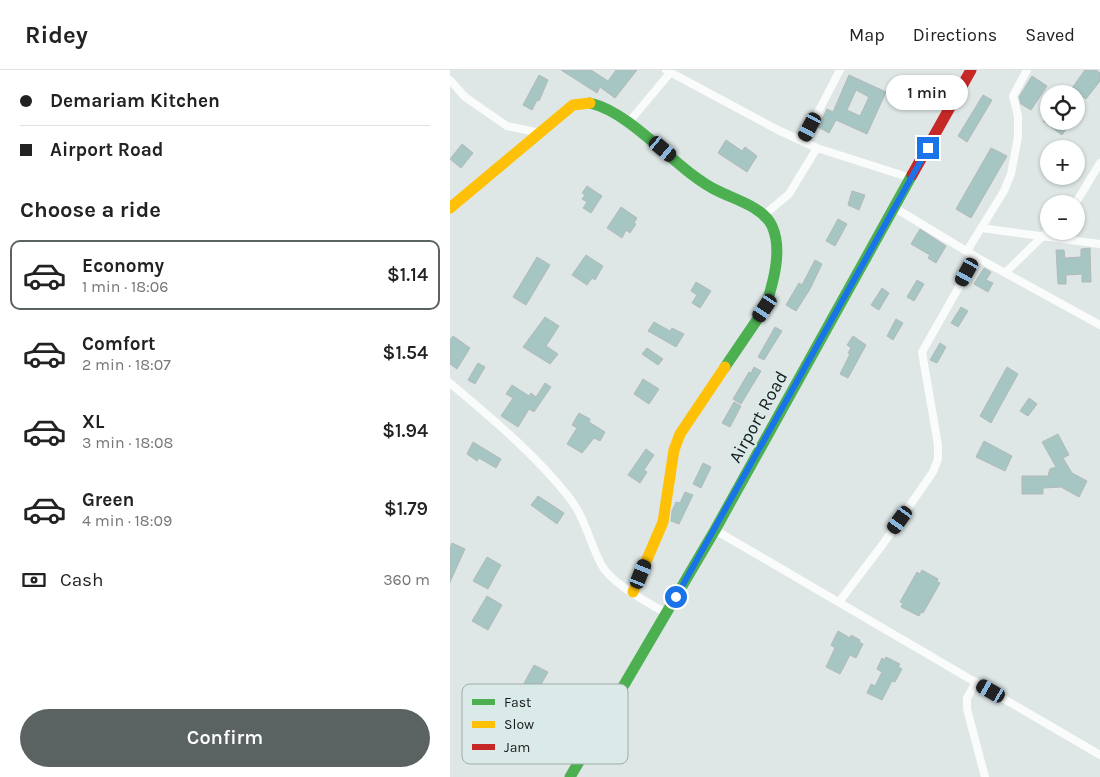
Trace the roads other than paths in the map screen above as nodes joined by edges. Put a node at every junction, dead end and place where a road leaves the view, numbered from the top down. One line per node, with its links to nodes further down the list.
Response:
1 (840, 70): 8 (street)
2 (971, 70): 11 (main road, Airport Road)
3 (1027, 70): 16 (street)
4 (668, 71): 6 (street); 8 (street)
5 (450, 80): 7 (street)
6 (629, 122): 7 (main road); 15 (main road)
7 (540, 133): 13 (main road)
8 (803, 141): 9 (street)
9 (817, 148): 11 (street); 15 (street)
10 (1100, 163): 12 (street)
11 (911, 178): 14 (main road, Airport Road)
12 (1080, 195)
13 (450, 208)
14 (895, 208): 21 (street); 26 (main road, Airport Road)
15 (764, 215): 27 (main road)
16 (982, 228): 17 (street); 21 (street)
17 (1040, 233)
18 (1040, 239): 23 (street)
19 (1080, 240): 20 (street)
20 (1100, 244)
21 (967, 250): 22 (street)
22 (976, 257): 23 (street); 28 (street)
23 (1005, 273): 24 (street)
24 (1100, 325)
25 (450, 383): 27 (street)
26 (715, 530): 28 (street); 29 (main road, Airport Road)
27 (633, 592): 29 (street)
28 (839, 602): 30 (street)
29 (667, 614): 31 (main road, Airport Road)
30 (976, 682): 32 (street); 35 (street)
31 (625, 684)
32 (1100, 755)
33 (578, 764): 34 (main road, Airport Road)
34 (570, 777)
35 (985, 777)

